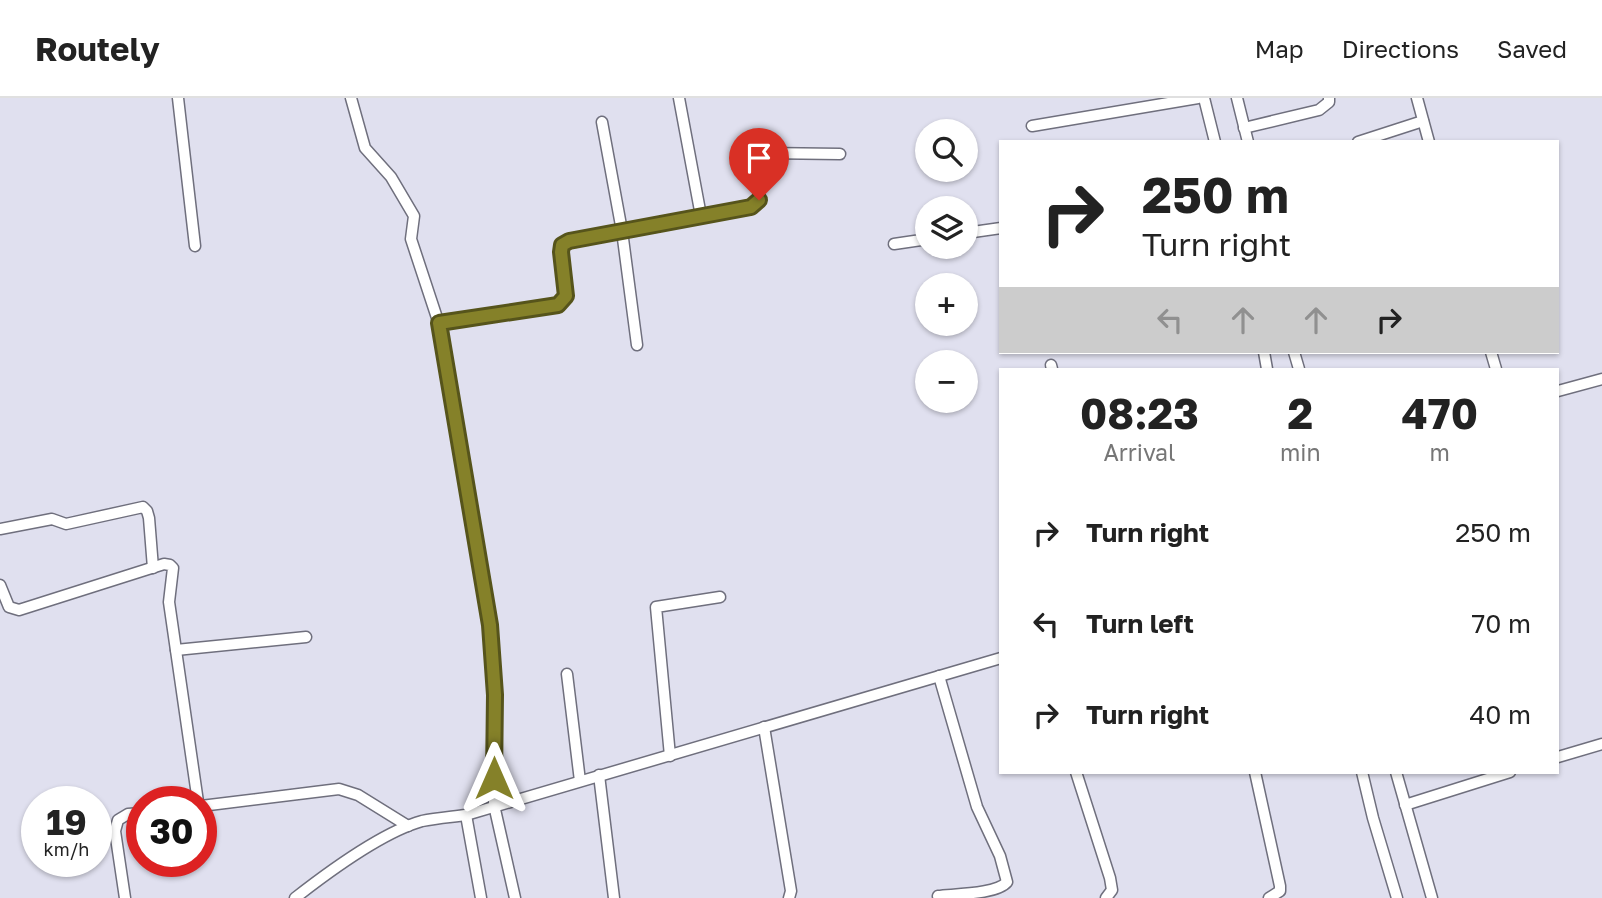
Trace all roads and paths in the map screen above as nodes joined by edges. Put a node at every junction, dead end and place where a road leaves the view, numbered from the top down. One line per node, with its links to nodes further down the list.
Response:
1 (178, 98): 24 (street)
2 (351, 98): 25 (street)
3 (679, 98): 18 (street)
4 (1198, 98): 11 (street)
5 (1204, 98): 13 (street)
6 (1237, 98): 12 (street)
7 (1329, 98): 12 (street)
8 (1418, 98): 9 (street)
9 (1423, 121): 15 (street); 16 (street)
10 (602, 122): 20 (street)
11 (1032, 126)
12 (1244, 128): 14 (street)
13 (1214, 140)
14 (1247, 140)
15 (1364, 140)
16 (1428, 140)
17 (840, 154): 18 (street)
18 (701, 216): 20 (street)
19 (999, 228): 21 (street)
20 (622, 230): 25 (street); 26 (street)
21 (978, 231)
22 (915, 241): 23 (street)
23 (894, 244)
24 (195, 246)
25 (439, 323): 51 (street)
26 (637, 345)
27 (1602, 379): 28 (street)
28 (1559, 391)
29 (0, 529): 30 (street)
30 (153, 568): 31 (street); 34 (street)
31 (0, 585)
32 (720, 597): 40 (street)
33 (306, 637): 34 (street)
34 (176, 650): 49 (street)
35 (999, 659): 37 (street)
36 (567, 674): 48 (street)
37 (939, 676): 38 (street); 56 (street)
38 (764, 727): 40 (street); 62 (street)
39 (1602, 744): 41 (street)
40 (670, 756): 47 (street)
41 (1559, 757)
42 (1077, 774): 63 (street)
43 (1255, 774): 64 (street)
44 (1362, 774): 65 (street)
45 (1397, 774): 52 (street)
46 (1504, 774): 52 (street)
47 (599, 775): 48 (street); 61 (street)
48 (580, 781): 51 (street)
49 (196, 786)
50 (217, 804): 55 (street)
51 (494, 805): 54 (street); 60 (street)
52 (1405, 805): 66 (street)
53 (126, 815): 57 (street)
54 (466, 815): 55 (street); 59 (street)
55 (408, 826): 58 (street)
56 (938, 896)
57 (125, 898)
58 (295, 898)
59 (481, 898)
60 (515, 898)
61 (614, 898)
62 (789, 898)
63 (1106, 898)
64 (1269, 898)
65 (1397, 898)
66 (1432, 898)

